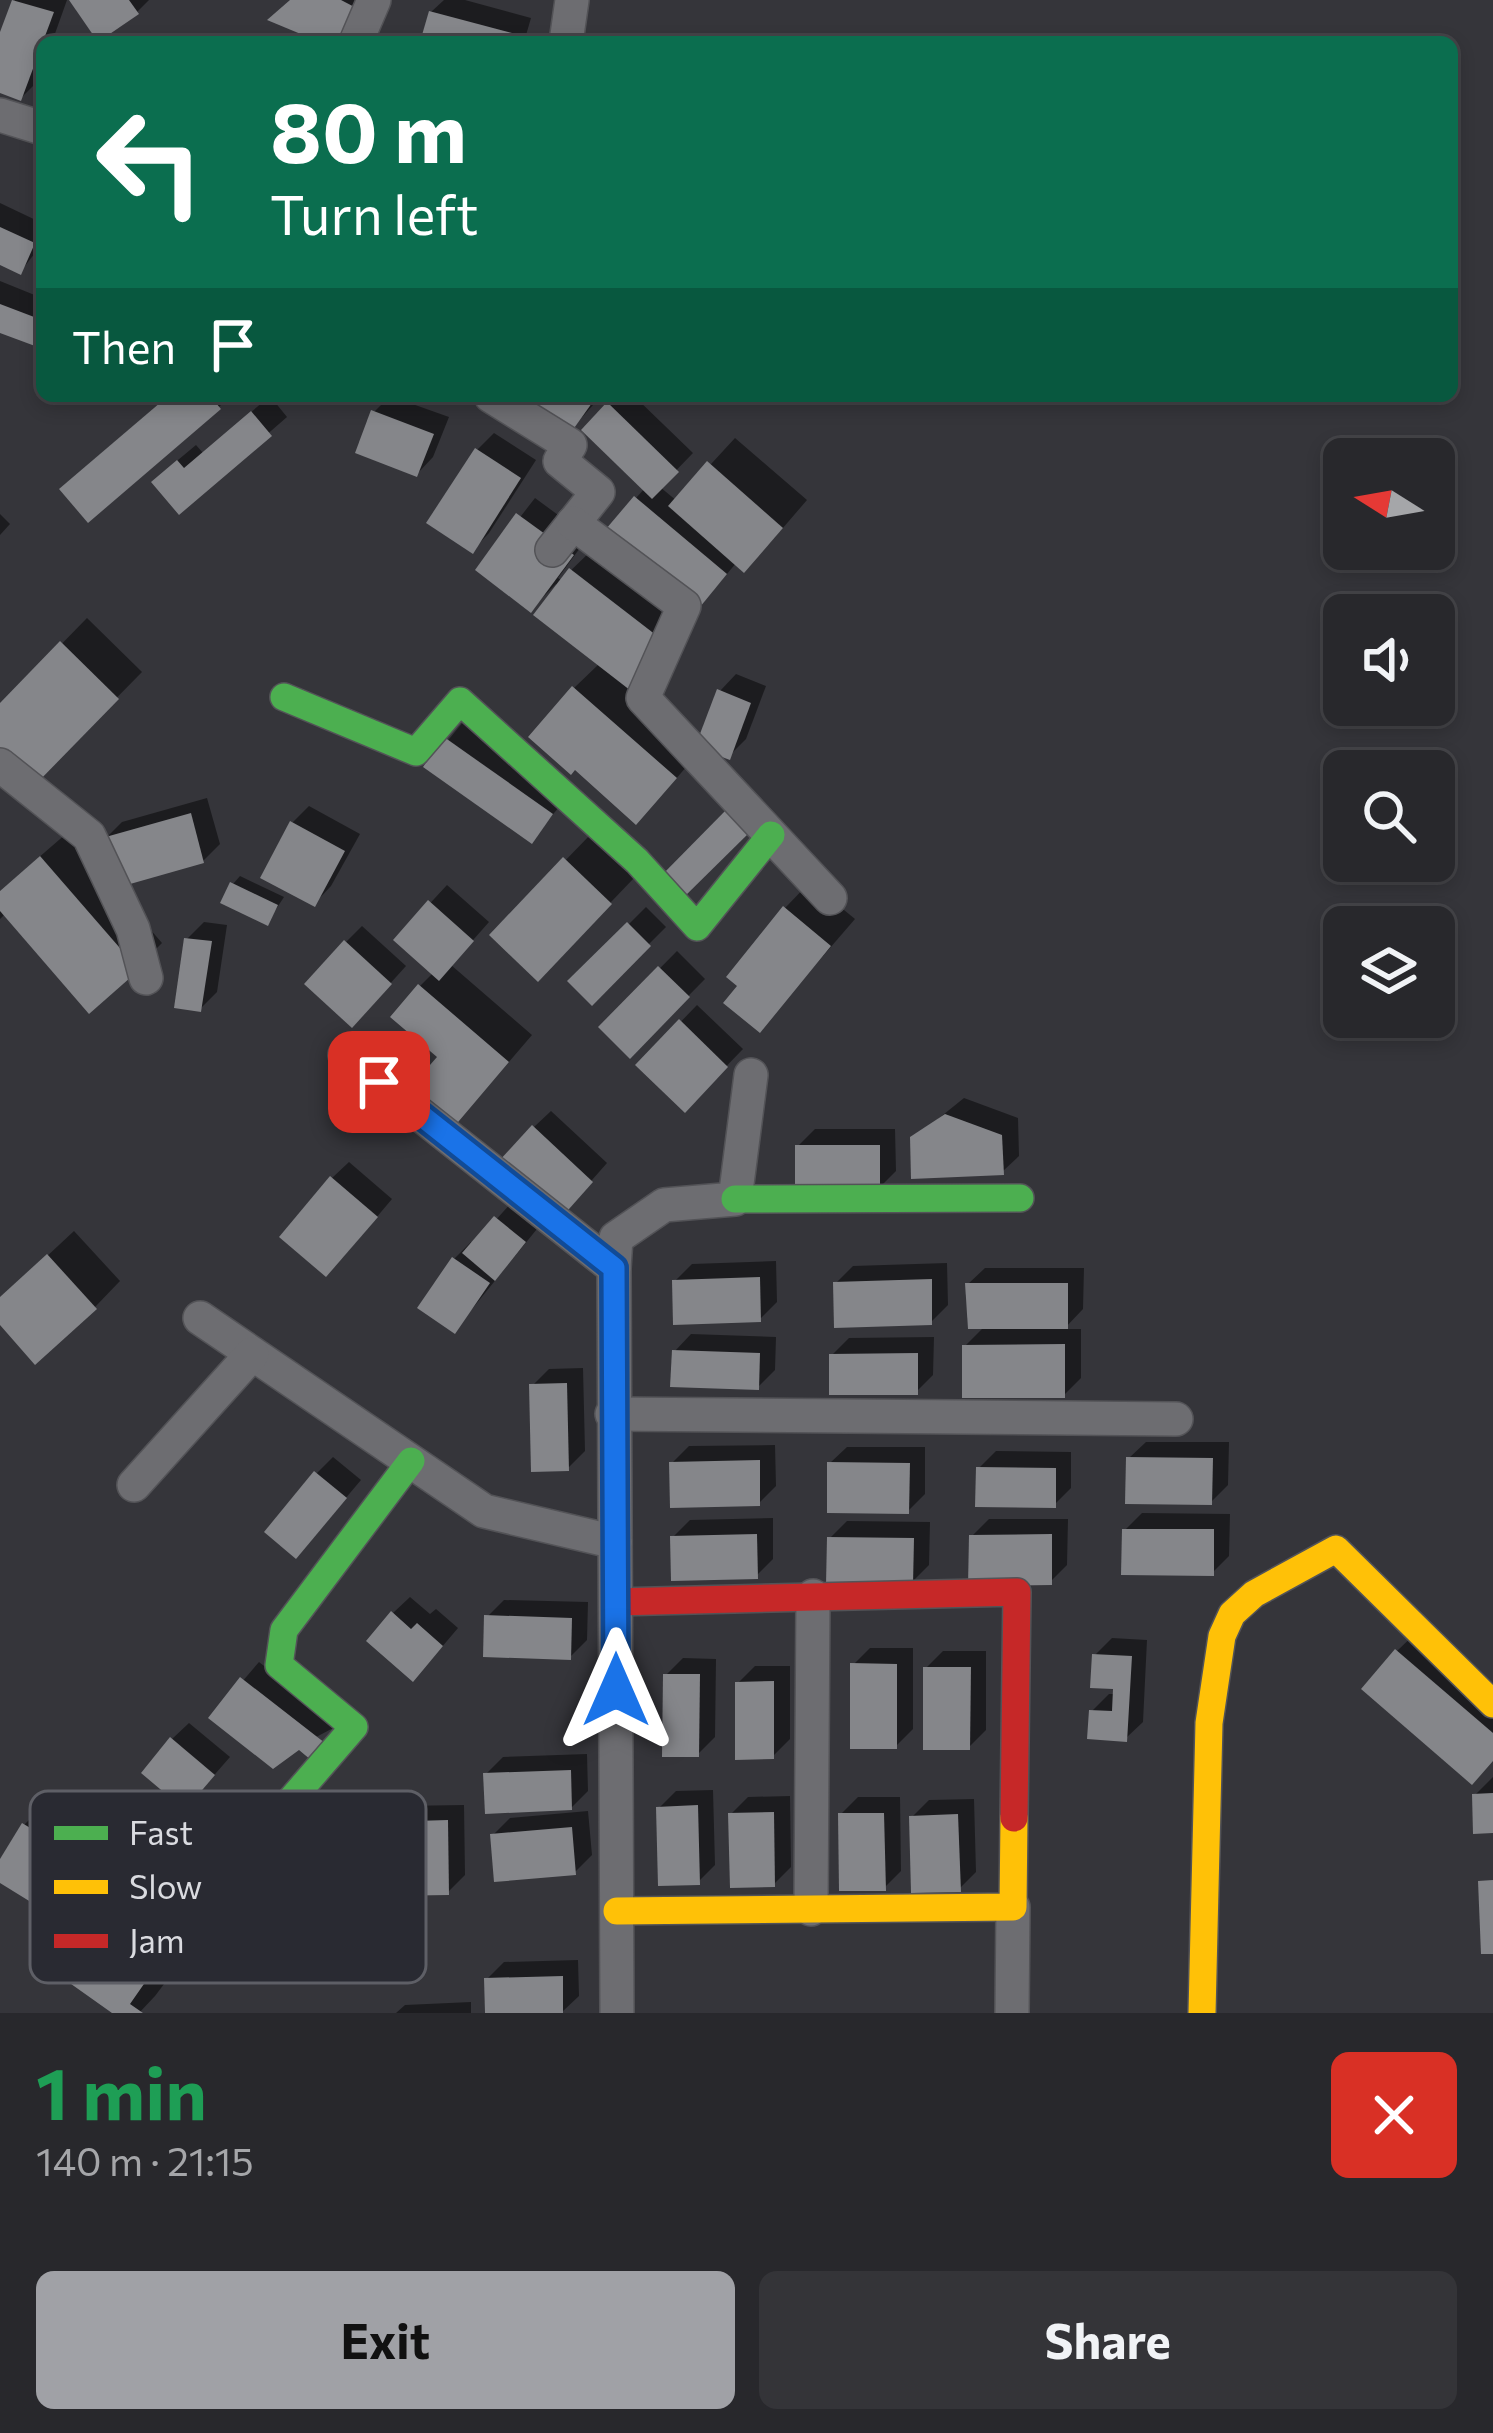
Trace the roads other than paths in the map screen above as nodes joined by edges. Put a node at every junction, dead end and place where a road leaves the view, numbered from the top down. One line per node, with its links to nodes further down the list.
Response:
1 (374, 0): 3 (street)
2 (572, 0): 4 (street)
3 (359, 36)
4 (567, 36)
5 (0, 115): 6 (street)
6 (36, 126)
7 (501, 402): 10 (street)
8 (284, 698): 10 (street)
9 (0, 765): 12 (street)
10 (771, 835): 11 (street)
11 (830, 898)
12 (146, 977)
13 (345, 1055): 17 (street)
14 (751, 1075): 16 (street)
15 (1020, 1198): 16 (street)
16 (735, 1199): 17 (street)
17 (614, 1268): 20 (street)
18 (200, 1318): 19 (street)
19 (252, 1354): 22 (street); 23 (street)
20 (612, 1414): 21 (street); 24 (street)
21 (1175, 1418)
22 (411, 1461): 24 (street); 28 (street)
23 (134, 1485)
24 (615, 1542): 26 (street)
25 (813, 1596): 26 (street); 29 (street); 30 (street)
26 (615, 1602): 31 (street)
27 (1493, 1703): 34 (street)
28 (299, 1791)
29 (1012, 1907): 30 (street); 33 (street)
30 (811, 1909): 31 (street)
31 (617, 1911): 32 (street)
32 (617, 2013)
33 (1012, 2013)
34 (1202, 2013)

